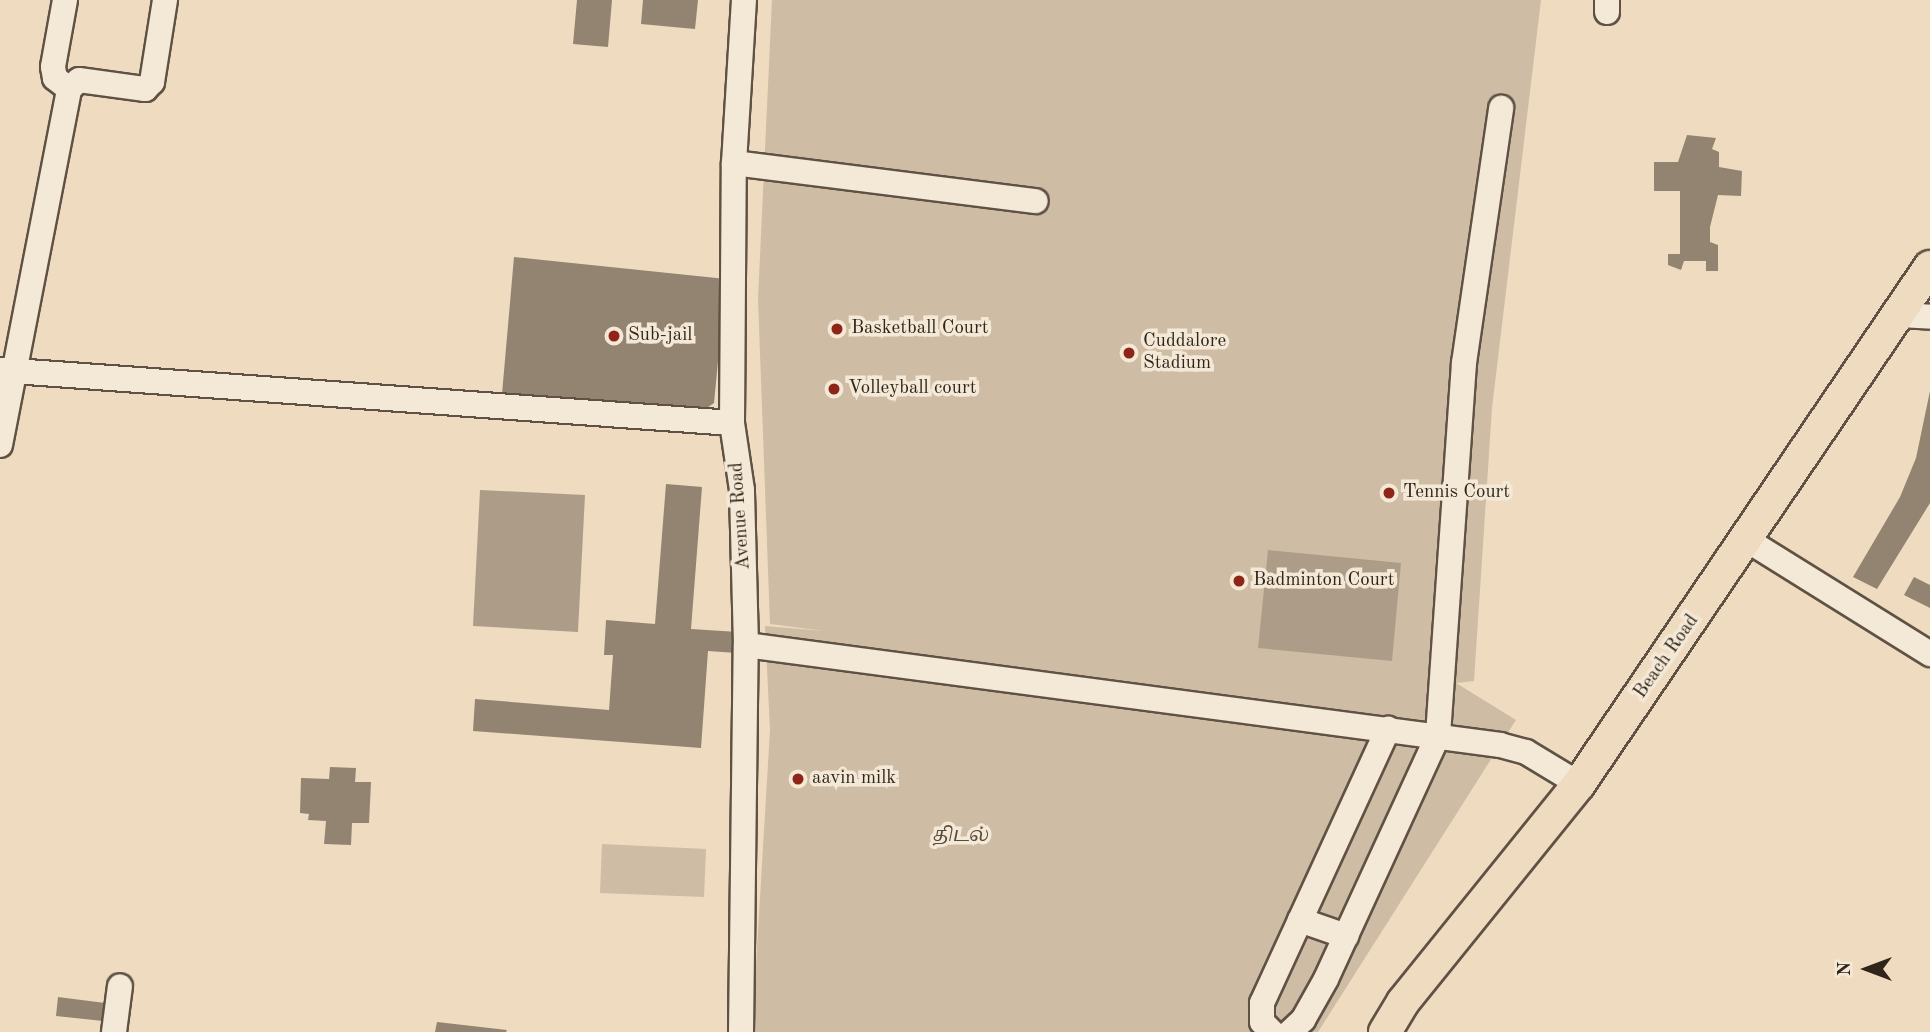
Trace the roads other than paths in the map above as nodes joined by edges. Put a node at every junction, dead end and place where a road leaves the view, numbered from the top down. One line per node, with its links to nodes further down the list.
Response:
1 (65, 0): 4 (street)
2 (165, 0): 4 (street)
3 (744, 0): 6 (street, Avenue Road)
4 (69, 89): 11 (street)
5 (1501, 108): 18 (street)
6 (734, 163): 7 (street); 12 (street, Avenue Road)
7 (1036, 201)
8 (1930, 267): 9 (main road, Beach Road)
9 (1898, 316): 10 (street); 14 (main road, Beach Road)
10 (1930, 317)
11 (4, 366): 12 (street); 13 (street)
12 (732, 423): 15 (street, Avenue Road)
13 (0, 445)
14 (1747, 540): 16 (street); 19 (main road, Beach Road)
15 (746, 645): 17 (street); 24 (street, Avenue Road)
16 (1930, 654)
17 (1388, 729): 18 (street); 20 (street)
18 (1438, 736): 19 (street); 21 (street)
19 (1579, 784): 27 (main road, Beach Road)
20 (1300, 920): 21 (street); 25 (street)
21 (1346, 936): 26 (street)
22 (120, 986): 23 (street)
23 (114, 1032)
24 (741, 1032)
25 (1272, 1032)
26 (1290, 1032)
27 (1385, 1032)

